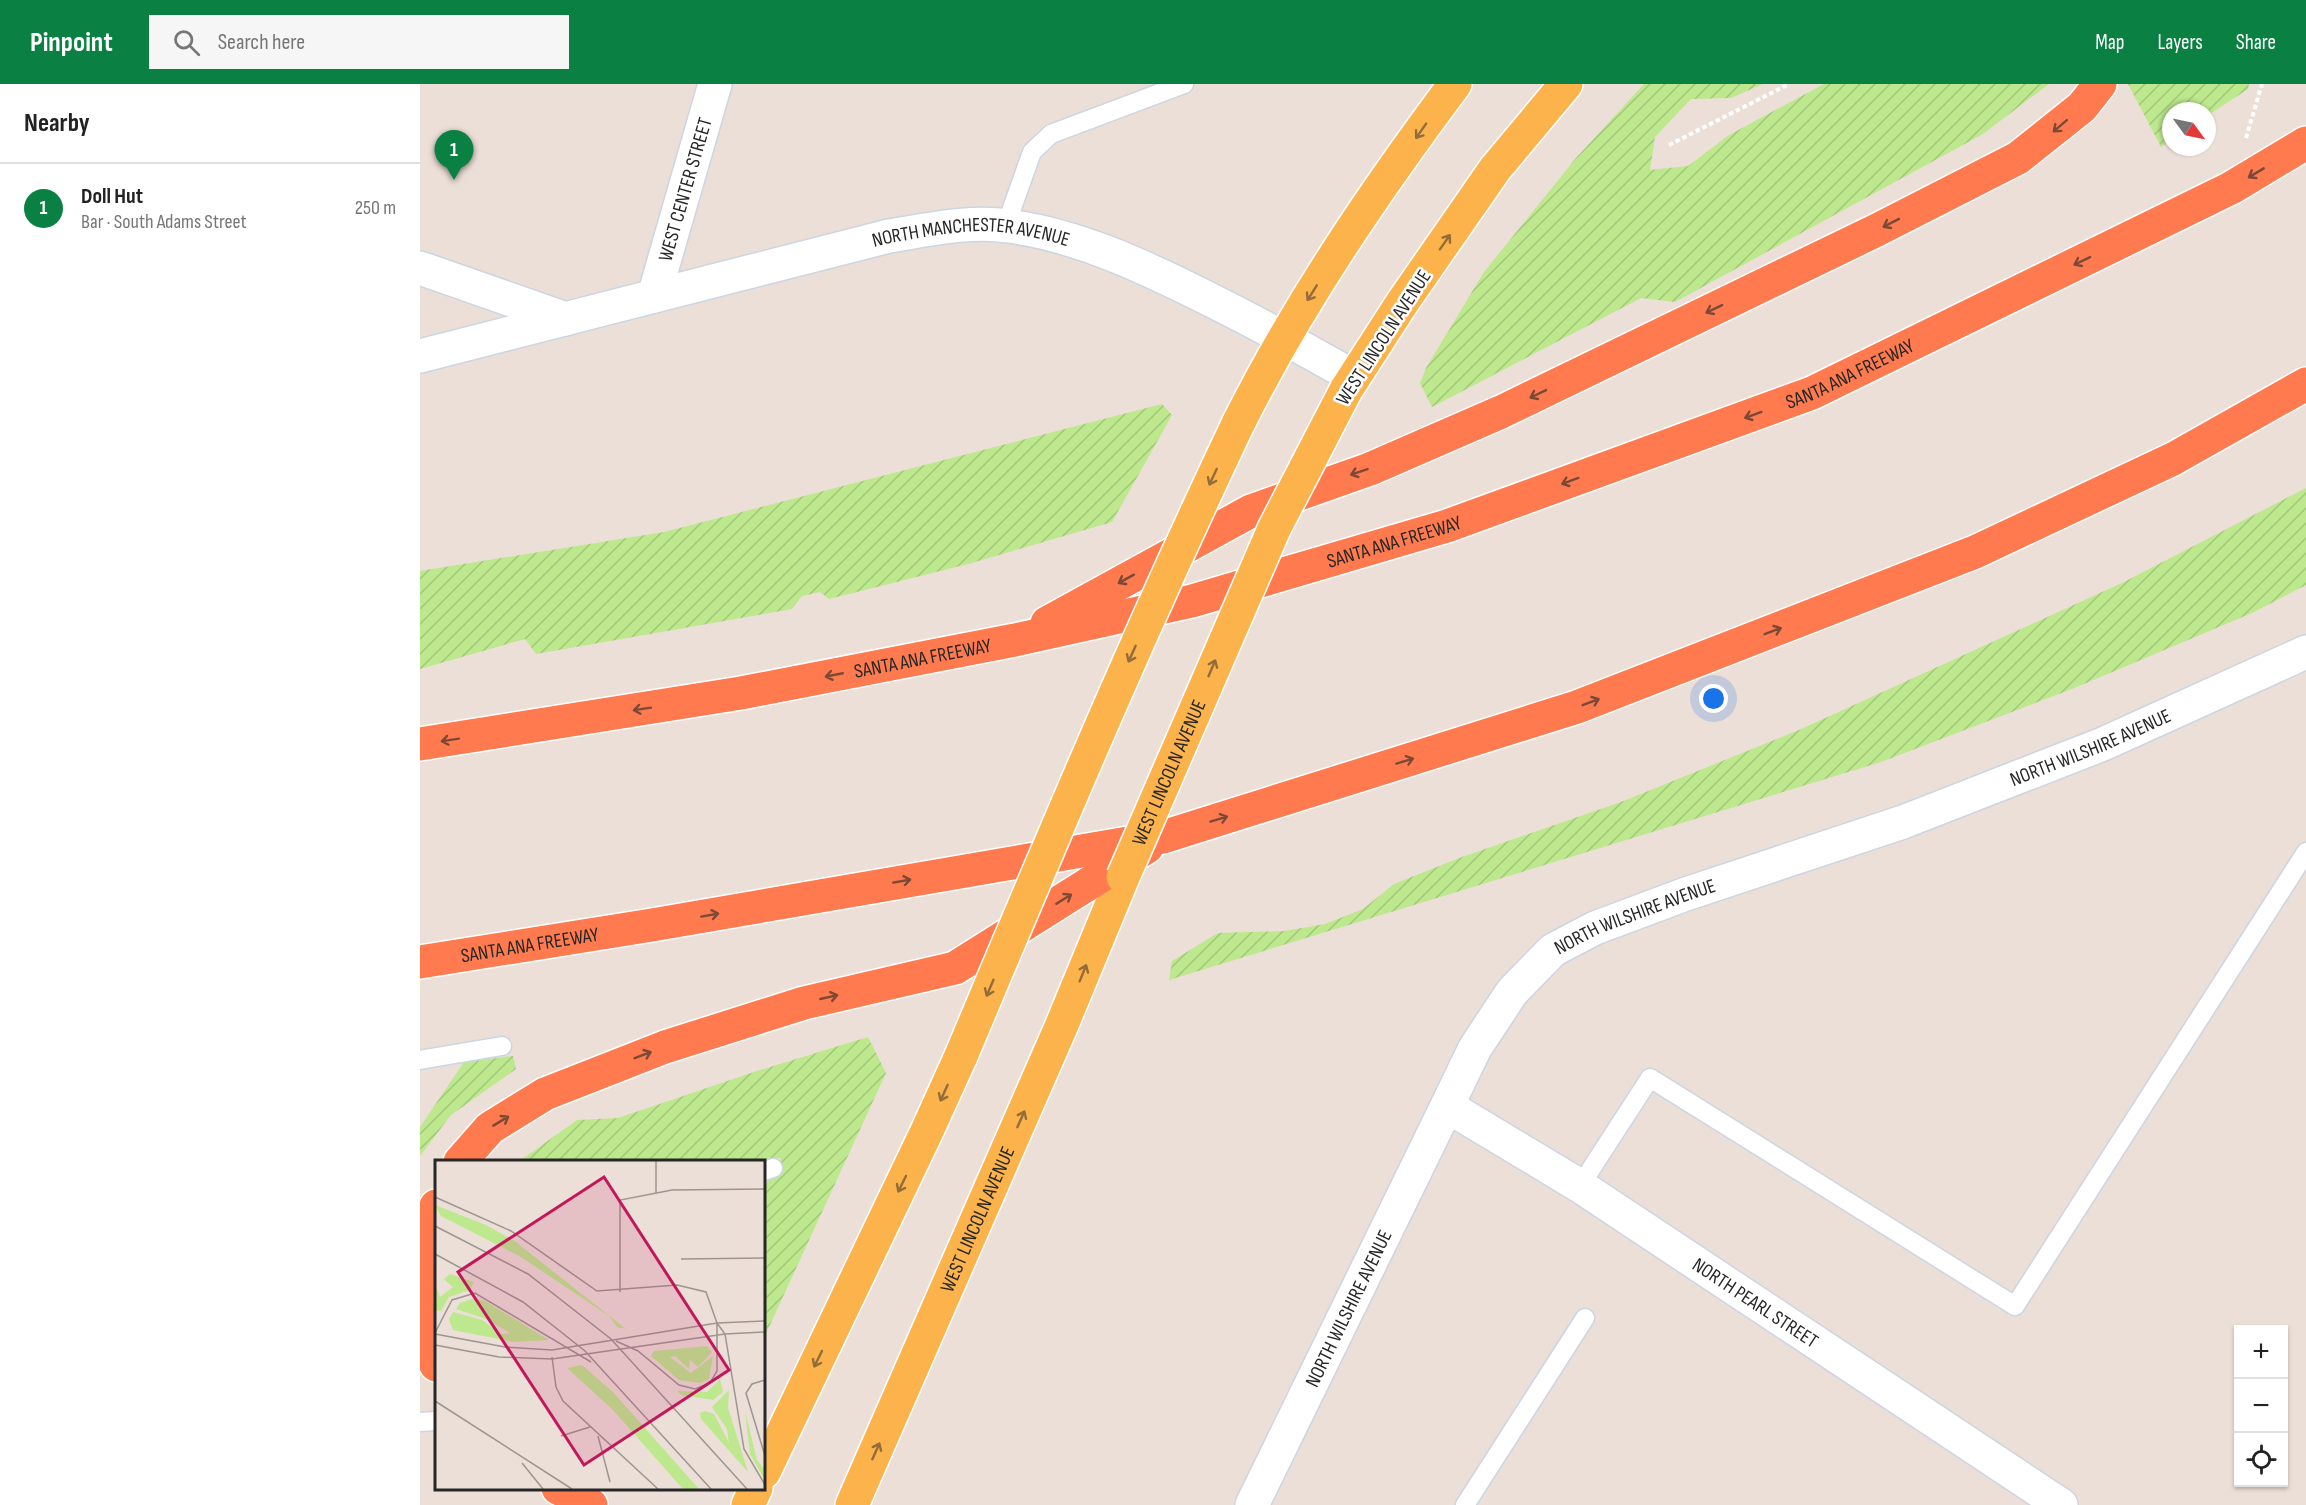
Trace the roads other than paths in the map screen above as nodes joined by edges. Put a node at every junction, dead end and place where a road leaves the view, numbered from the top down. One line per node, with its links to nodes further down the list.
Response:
1 (715, 84): 9 (street, WEST CENTER STREET)
2 (1184, 84): 7 (lane)
3 (1455, 84): 11 (main road, one-way to 11)
4 (1566, 84): 13 (main road, WEST LINCOLN AVENUE, one-way to 4)
5 (2100, 84): 15 (highway, one-way to 15)
6 (2306, 143): 15 (highway, SANTA ANA FREEWAY, one-way to 15)
7 (1006, 225): 9 (street, NORTH MANCHESTER AVENUE); 11 (street, NORTH MANCHESTER AVENUE)
8 (420, 268): 10 (street)
9 (654, 296): 10 (street, NORTH MANCHESTER AVENUE)
10 (566, 319): 12 (street, NORTH MANCHESTER AVENUE)
11 (1284, 338): 13 (street, NORTH MANCHESTER AVENUE); 31 (main road, one-way to 31, bridge)
12 (420, 356)
13 (1350, 384): 34 (main road, WEST LINCOLN AVENUE, one-way to 13, bridge)
14 (2306, 384): 18 (highway, SANTA ANA FREEWAY, one-way to 14)
15 (1015, 640): 17 (highway, SANTA ANA FREEWAY, one-way to 17)
16 (2306, 652): 23 (street, NORTH WILSHIRE AVENUE)
17 (420, 744)
18 (1163, 837): 20 (highway, SANTA ANA FREEWAY, one-way to 18); 24 (highway, one-way to 18)
19 (2306, 852): 25 (lane)
20 (420, 962)
21 (502, 1046): 22 (lane)
22 (420, 1060)
23 (1447, 1106): 25 (street, NORTH PEARL STREET); 35 (street, NORTH WILSHIRE AVENUE)
24 (461, 1160)
25 (1580, 1186): 37 (street, NORTH PEARL STREET)
26 (435, 1208): 28 (highway)
27 (1585, 1318): 36 (lane)
28 (435, 1363)
29 (435, 1421): 30 (lane)
30 (420, 1422)
31 (765, 1470)
32 (755, 1490): 33 (main road)
33 (748, 1505)
34 (852, 1505)
35 (1252, 1505)
36 (1465, 1505)
37 (2061, 1505)

